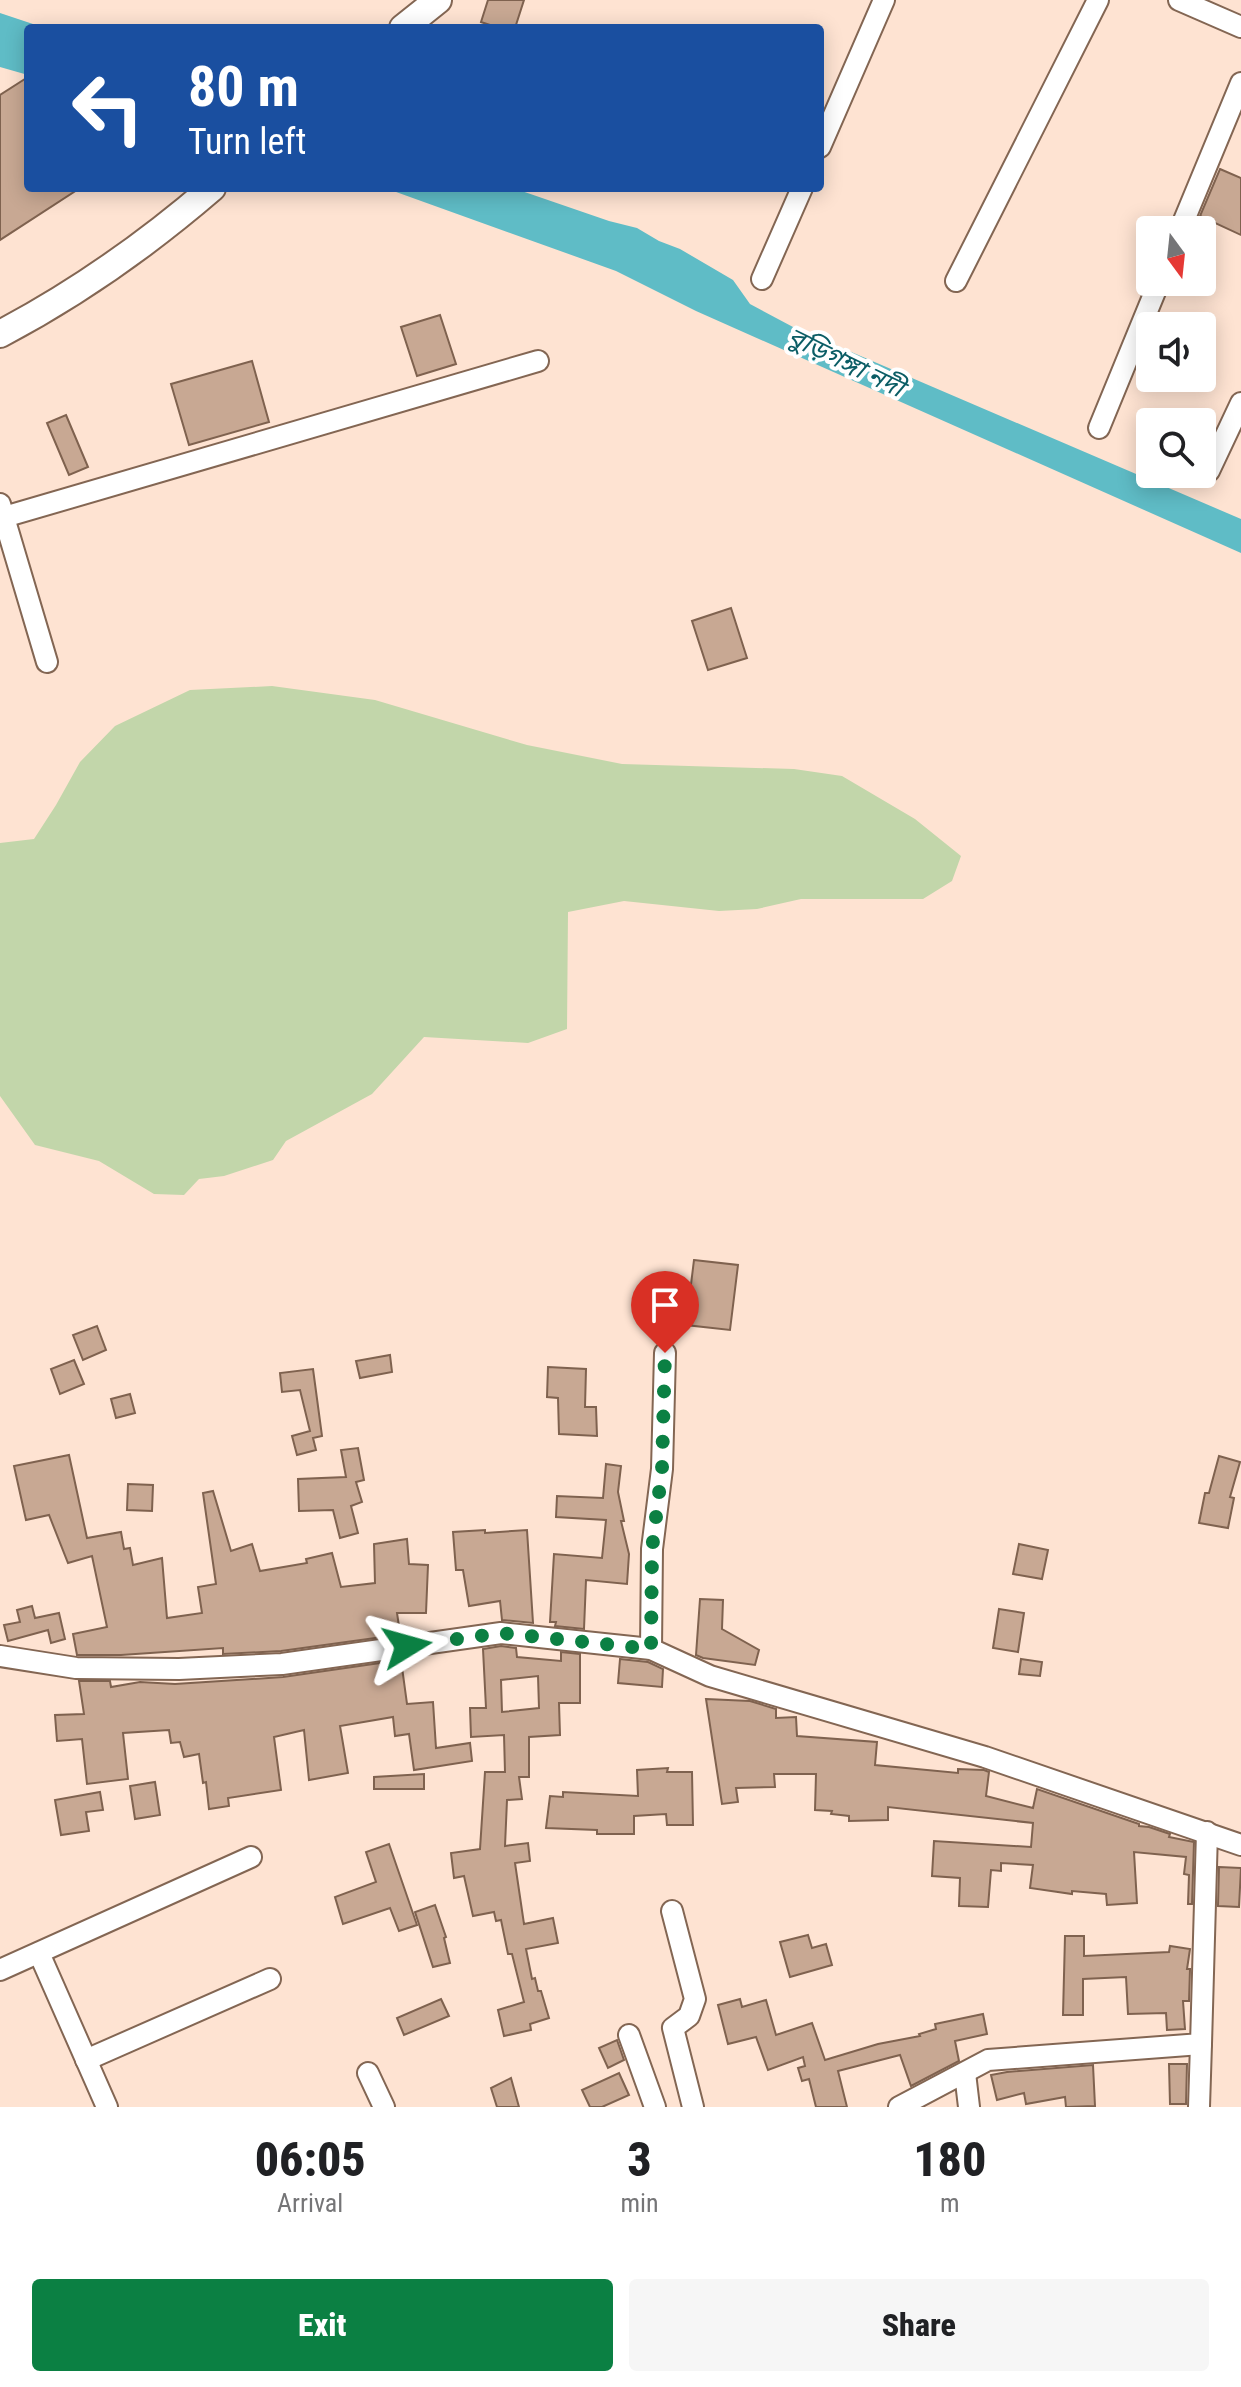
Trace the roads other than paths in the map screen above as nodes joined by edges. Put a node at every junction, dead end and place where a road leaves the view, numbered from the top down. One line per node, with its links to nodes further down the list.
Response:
1 (438, 0): 5 (street)
2 (884, 0): 8 (street)
3 (1098, 0): 13 (street)
4 (1179, 0): 6 (street)
5 (408, 24)
6 (1241, 27)
7 (1241, 83): 11 (street)
8 (824, 138)
9 (207, 192): 15 (street)
10 (800, 192): 12 (street)
11 (1186, 216)
12 (762, 279)
13 (956, 281)
14 (1153, 296): 18 (street)
15 (0, 334)
16 (538, 361): 20 (street)
17 (1241, 403): 19 (street)
18 (1099, 428)
19 (1216, 456)
20 (2, 510): 21 (street)
21 (47, 662)
22 (665, 1353): 23 (street)
23 (651, 1649): 24 (street); 25 (street)
24 (0, 1656)
25 (1207, 1832): 26 (street); 33 (street)
26 (1241, 1845)
27 (251, 1857): 29 (street)
28 (672, 1911): 40 (street)
29 (39, 1953): 30 (street); 34 (street)
30 (0, 1970)
31 (270, 1979): 34 (street)
32 (629, 2035): 39 (street)
33 (1201, 2044): 36 (street); 43 (street)
34 (86, 2060): 37 (street)
35 (368, 2073): 38 (street)
36 (965, 2073): 41 (street); 42 (street)
37 (107, 2107)
38 (384, 2107)
39 (655, 2107)
40 (693, 2107)
41 (899, 2107)
42 (969, 2107)
43 (1199, 2107)

